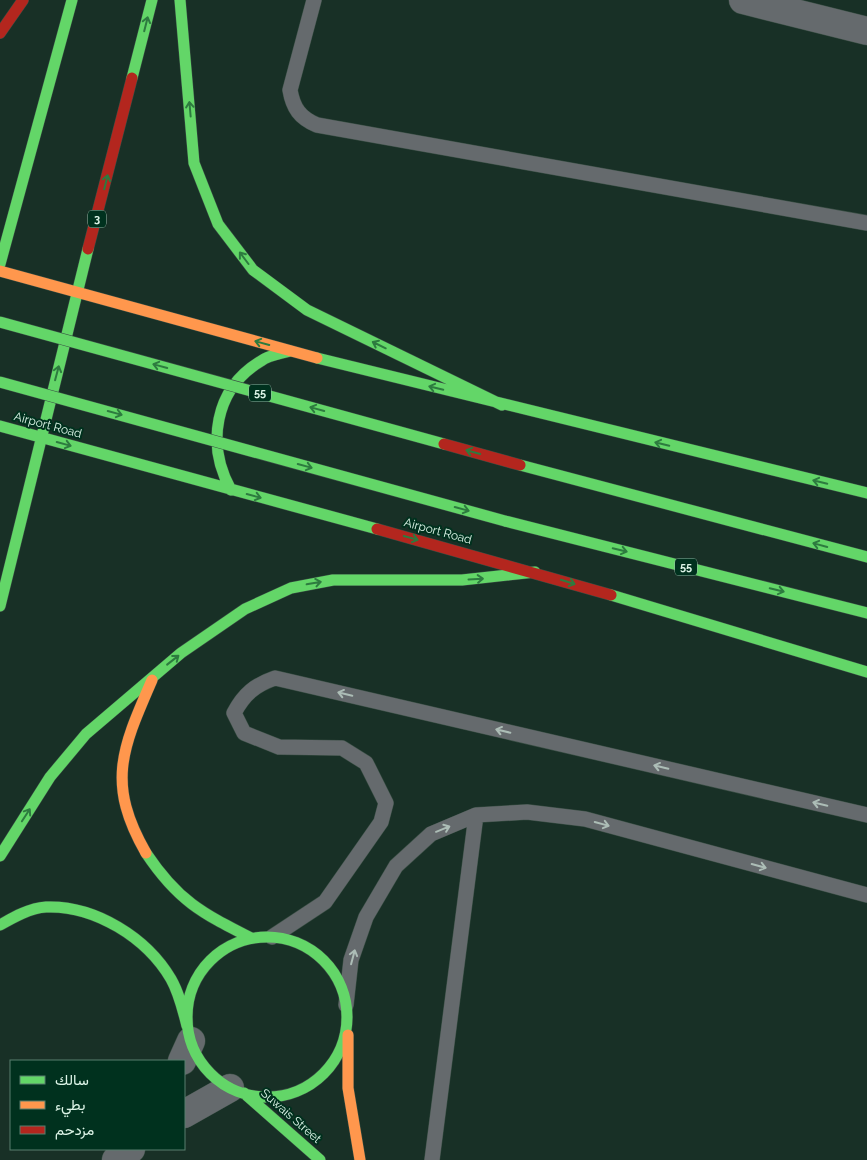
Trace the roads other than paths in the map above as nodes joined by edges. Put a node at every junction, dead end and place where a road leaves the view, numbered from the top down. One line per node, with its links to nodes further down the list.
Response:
1 (24, 0): 8 (main road)
2 (72, 0): 10 (main road)
3 (152, 0): 12 (main road, 3, one-way to 3)
4 (180, 0): 16 (main road, one-way to 4)
5 (314, 0): 9 (lane)
6 (743, 0): 7 (street)
7 (867, 30)
8 (0, 33)
9 (867, 223)
10 (0, 264)
11 (0, 271): 12 (main road)
12 (78, 292): 14 (main road, one-way to 12); 18 (main road, 3, one-way to 12)
13 (0, 322): 21 (main road, 55, one-way to 13, bridge)
14 (290, 350): 16 (main road, one-way to 14); 19 (main road)
15 (0, 382): 24 (main road, 55, one-way to 24, bridge)
16 (502, 405): 20 (main road, one-way to 16)
17 (0, 426): 18 (main road, Airport Road)
18 (40, 437): 19 (main road, Airport Road, one-way to 19); 23 (main road, 3)
19 (230, 490): 22 (main road, Airport Road, one-way to 22)
20 (867, 493)
21 (867, 558)
22 (535, 572): 25 (main road, Airport Road, one-way to 25); 26 (main road, one-way to 22)
23 (0, 606)
24 (867, 613)
25 (867, 672)
26 (155, 675): 29 (main road, one-way to 26); 33 (main road)
27 (476, 815): 30 (lane, one-way to 30); 34 (lane, one-way to 27); 42 (lane)
28 (867, 815): 32 (lane, one-way to 32)
29 (0, 856)
30 (867, 895)
31 (0, 925): 35 (main road)
32 (272, 937): 33 (main road); 34 (main road)
33 (251, 938): 35 (main road)
34 (347, 1011): 36 (main road); 41 (main road)
35 (187, 1043): 36 (main road)
36 (237, 1090): 37 (street); 40 (main road, Suwais Street)
37 (185, 1114)
38 (129, 1150): 39 (street)
39 (116, 1160)
40 (320, 1160)
41 (360, 1160)
42 (432, 1160)

